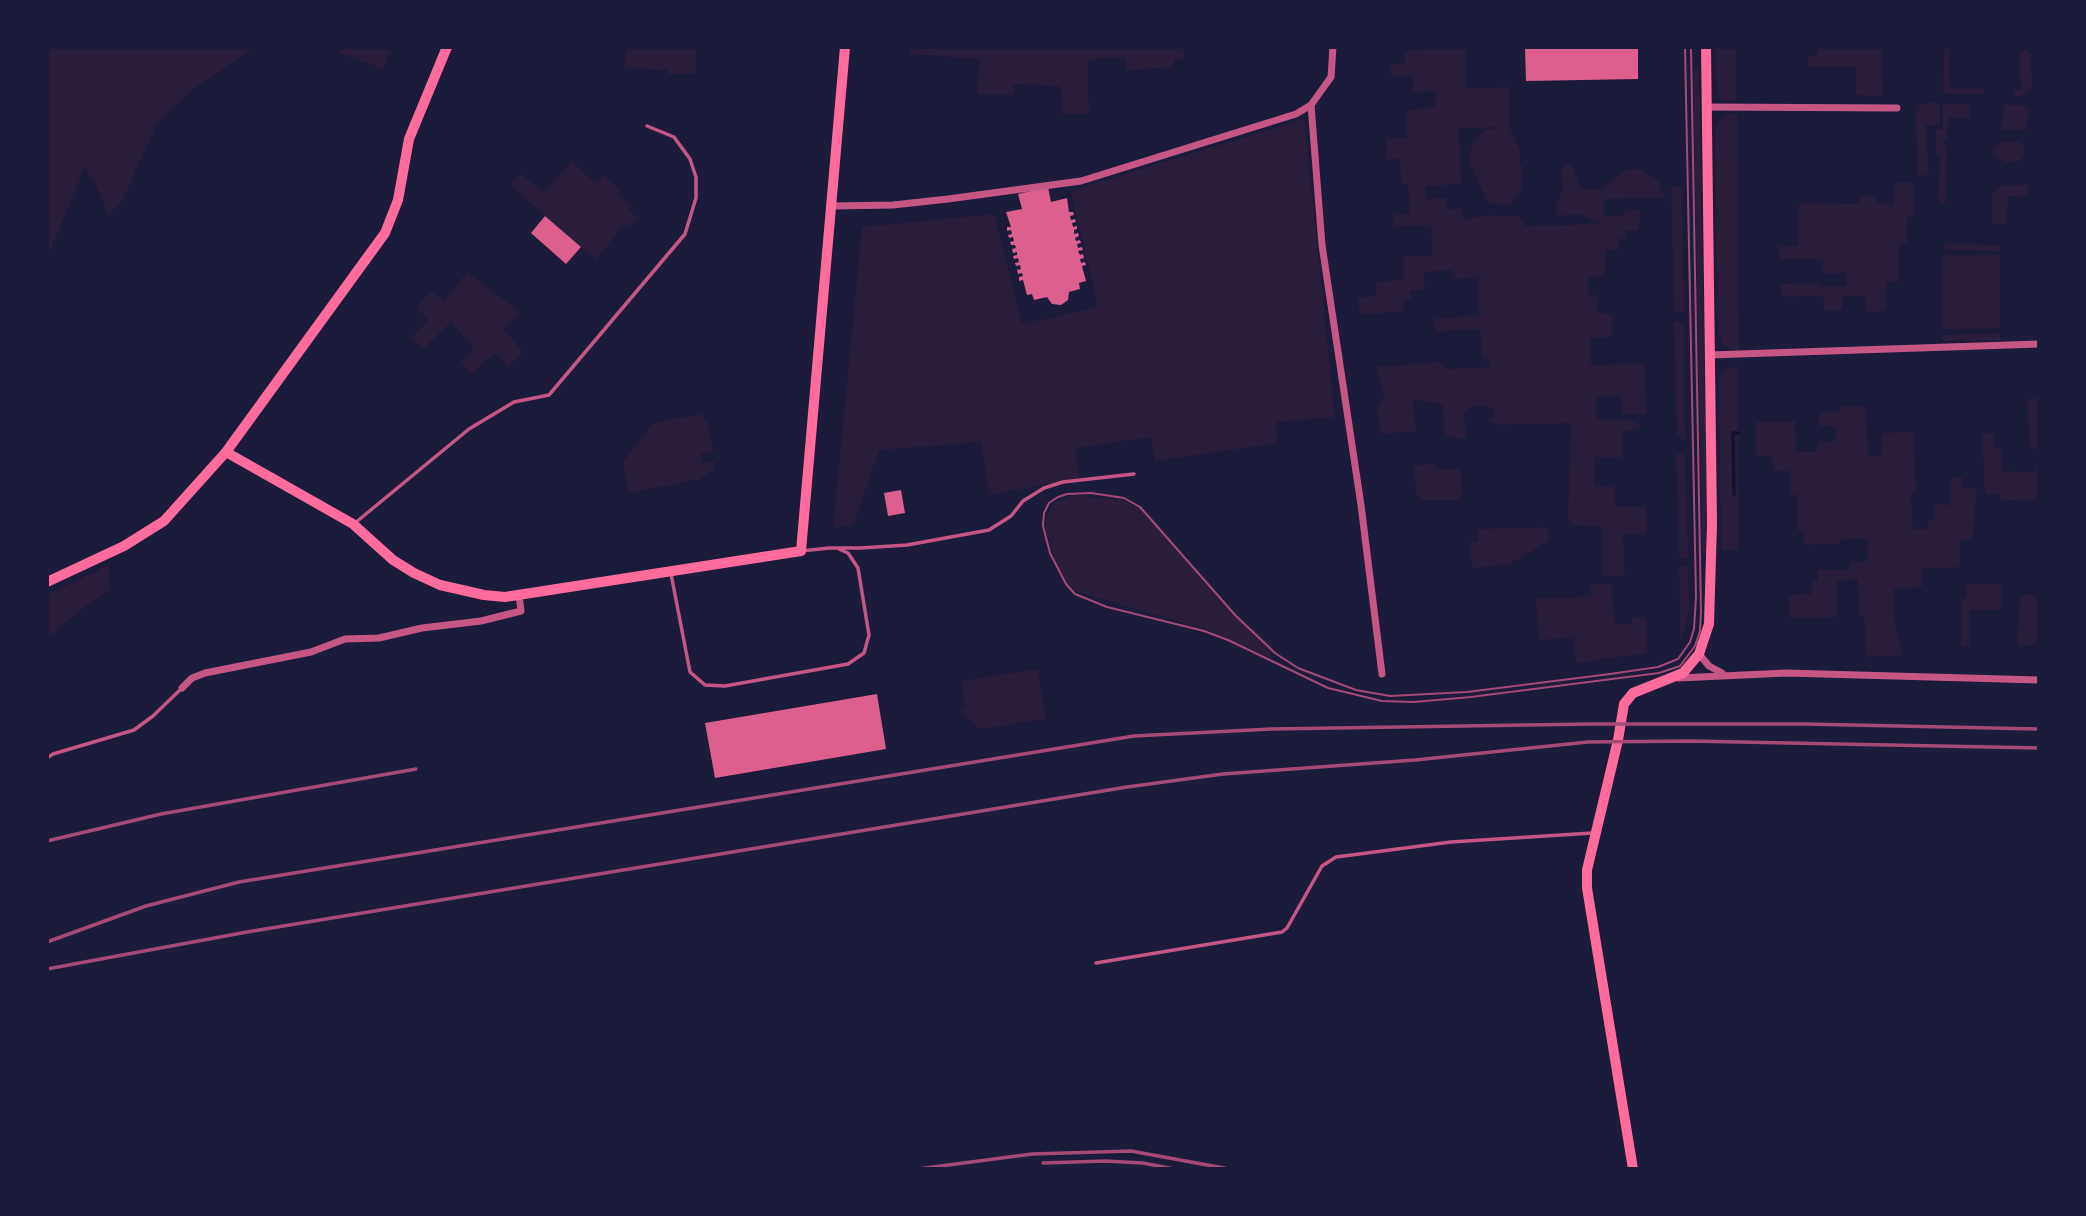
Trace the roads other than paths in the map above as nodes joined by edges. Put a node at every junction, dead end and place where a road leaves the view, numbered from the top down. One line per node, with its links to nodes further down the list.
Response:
1 (447, 47): 12 (main road)
2 (845, 47): 9 (main road)
3 (1333, 47): 5 (street)
4 (1706, 47): 6 (main road)
5 (1311, 105): 9 (street); 21 (street)
6 (1706, 107): 7 (street); 11 (main road)
7 (1897, 108)
8 (647, 125): 14 (lane)
9 (832, 206): 16 (main road)
10 (2039, 344): 11 (street)
11 (1709, 355): 20 (main road)
12 (226, 452): 14 (main road); 18 (main road)
13 (1134, 474): 15 (lane)
14 (353, 524): 19 (main road)
15 (839, 549): 16 (lane); 17 (lane)
16 (801, 551): 17 (main road)
17 (671, 571): 19 (main road)
18 (47, 582)
19 (519, 595): 25 (street)
20 (1699, 654): 22 (street); 24 (main road)
21 (1382, 674)
22 (1728, 675): 23 (street); 24 (street)
23 (2039, 680)
24 (1658, 682): 27 (main road)
25 (181, 688): 26 (lane)
26 (47, 758)
27 (1594, 833): 28 (lane); 29 (main road)
28 (1096, 963)
29 (1633, 1169)

